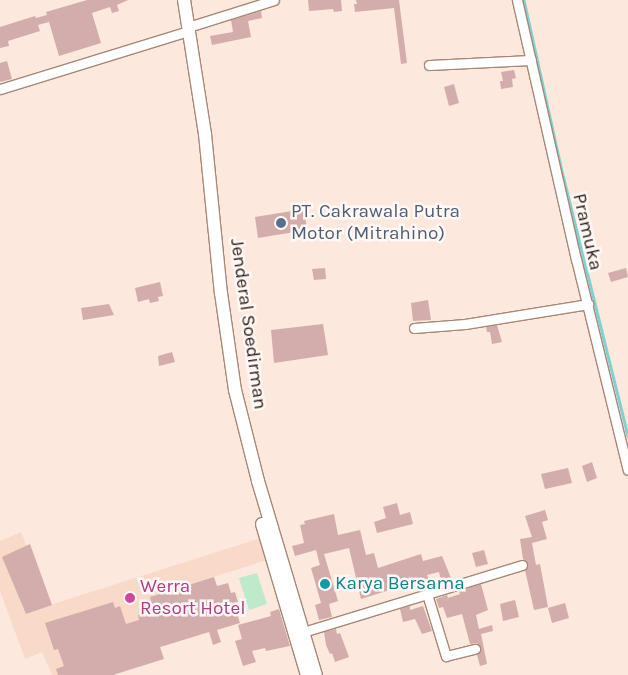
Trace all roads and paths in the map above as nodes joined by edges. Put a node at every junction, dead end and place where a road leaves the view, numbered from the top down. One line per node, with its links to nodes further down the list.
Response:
1 (177, 0): 5 (highway, Jenderal Soedirman)
2 (184, 0): 5 (highway, Jenderal Soedirman)
3 (274, 0): 5 (street)
4 (517, 0): 6 (street, Pramuka)
5 (185, 30): 8 (street); 14 (highway, Jenderal Soedirman); 16 (highway, Jenderal Soedirman)
6 (531, 60): 7 (street); 9 (street, Pramuka)
7 (429, 65)
8 (0, 89)
9 (588, 304): 10 (street); 11 (street, Pramuka)
10 (414, 328)
11 (628, 470)
12 (522, 566): 13 (street)
13 (427, 594): 14 (street); 15 (street)
14 (304, 632): 17 (highway, Jenderal Soedirman)
15 (474, 649)
16 (307, 675)
17 (316, 675)

